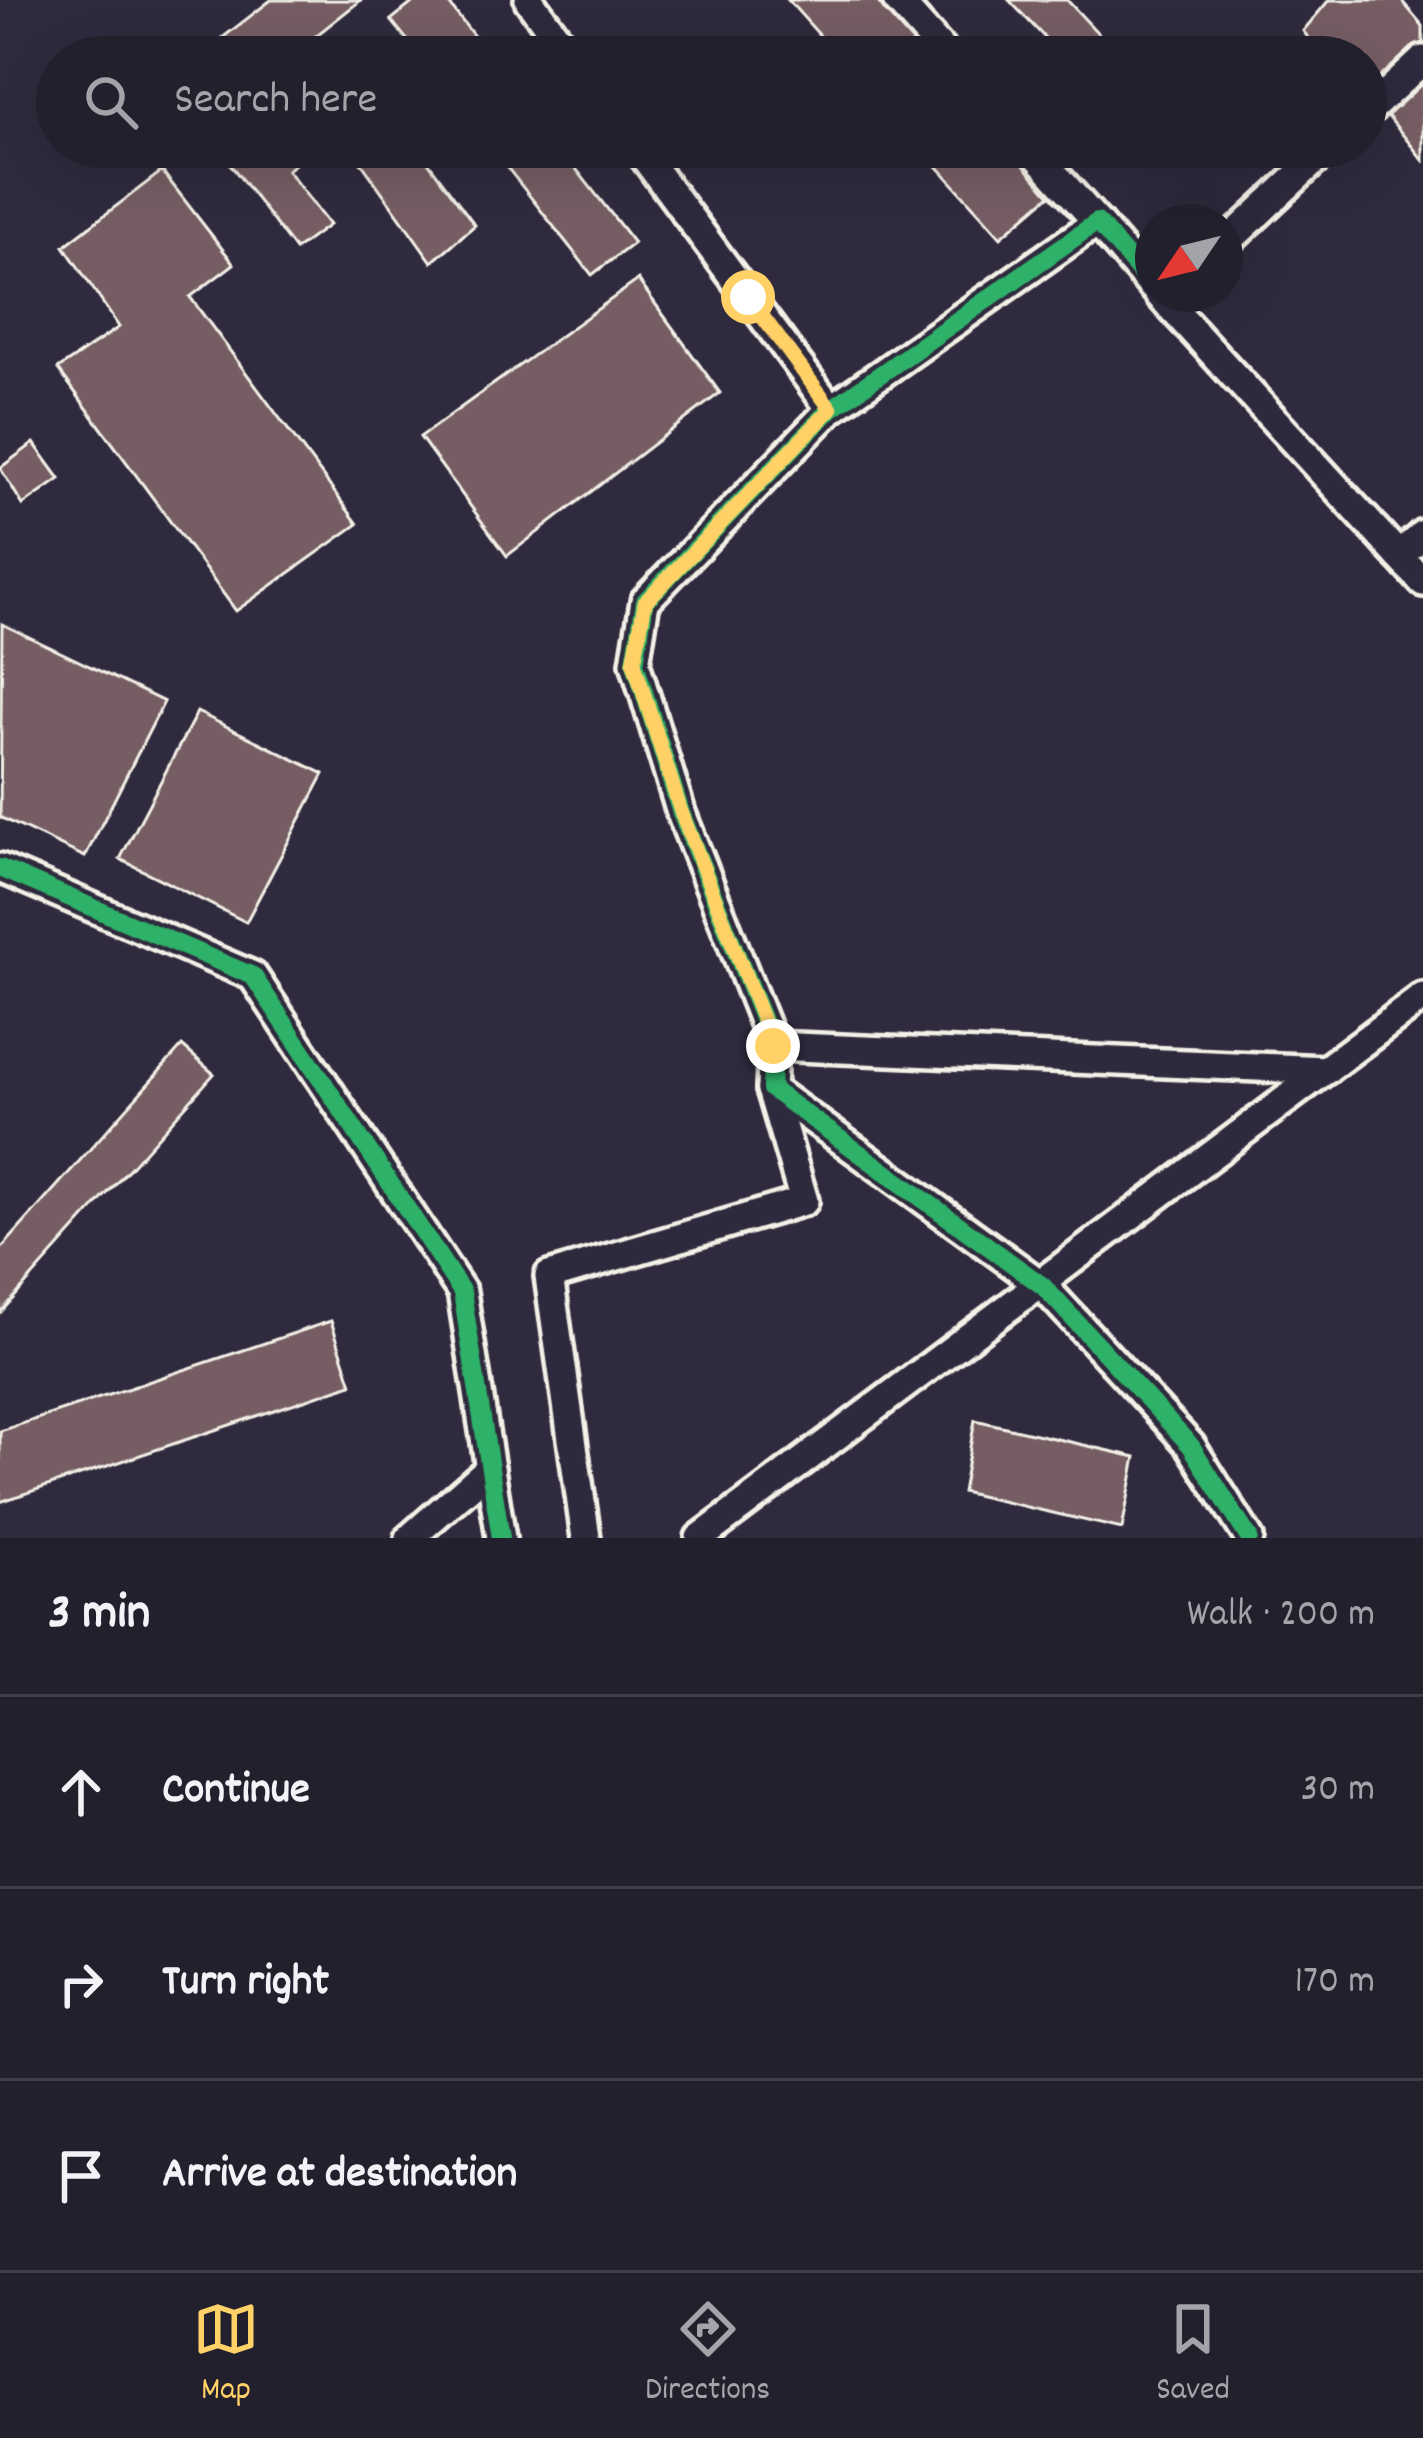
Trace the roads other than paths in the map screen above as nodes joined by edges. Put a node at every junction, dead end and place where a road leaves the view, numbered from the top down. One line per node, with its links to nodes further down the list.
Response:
1 (529, 0): 3 (street)
2 (897, 0): 4 (street)
3 (556, 36)
4 (929, 36)
5 (1423, 60): 6 (street)
6 (1387, 93)
7 (653, 168): 14 (street)
8 (1049, 168): 10 (street)
9 (1306, 168): 11 (street)
10 (1097, 222): 12 (street); 14 (street)
11 (1243, 227)
12 (1135, 264)
13 (1178, 312): 16 (street)
14 (831, 409): 20 (street)
15 (1423, 534): 16 (street)
16 (1399, 556): 17 (street)
17 (1423, 582)
18 (0, 868): 24 (street)
19 (1423, 997): 21 (street)
20 (773, 1046): 21 (street); 22 (street)
21 (1326, 1070): 23 (street)
22 (771, 1089): 23 (street); 27 (street)
23 (1042, 1286): 28 (street); 29 (street)
24 (490, 1468): 25 (street); 26 (street)
25 (410, 1538)
26 (501, 1538)
27 (586, 1538)
28 (700, 1538)
29 (1249, 1538)

